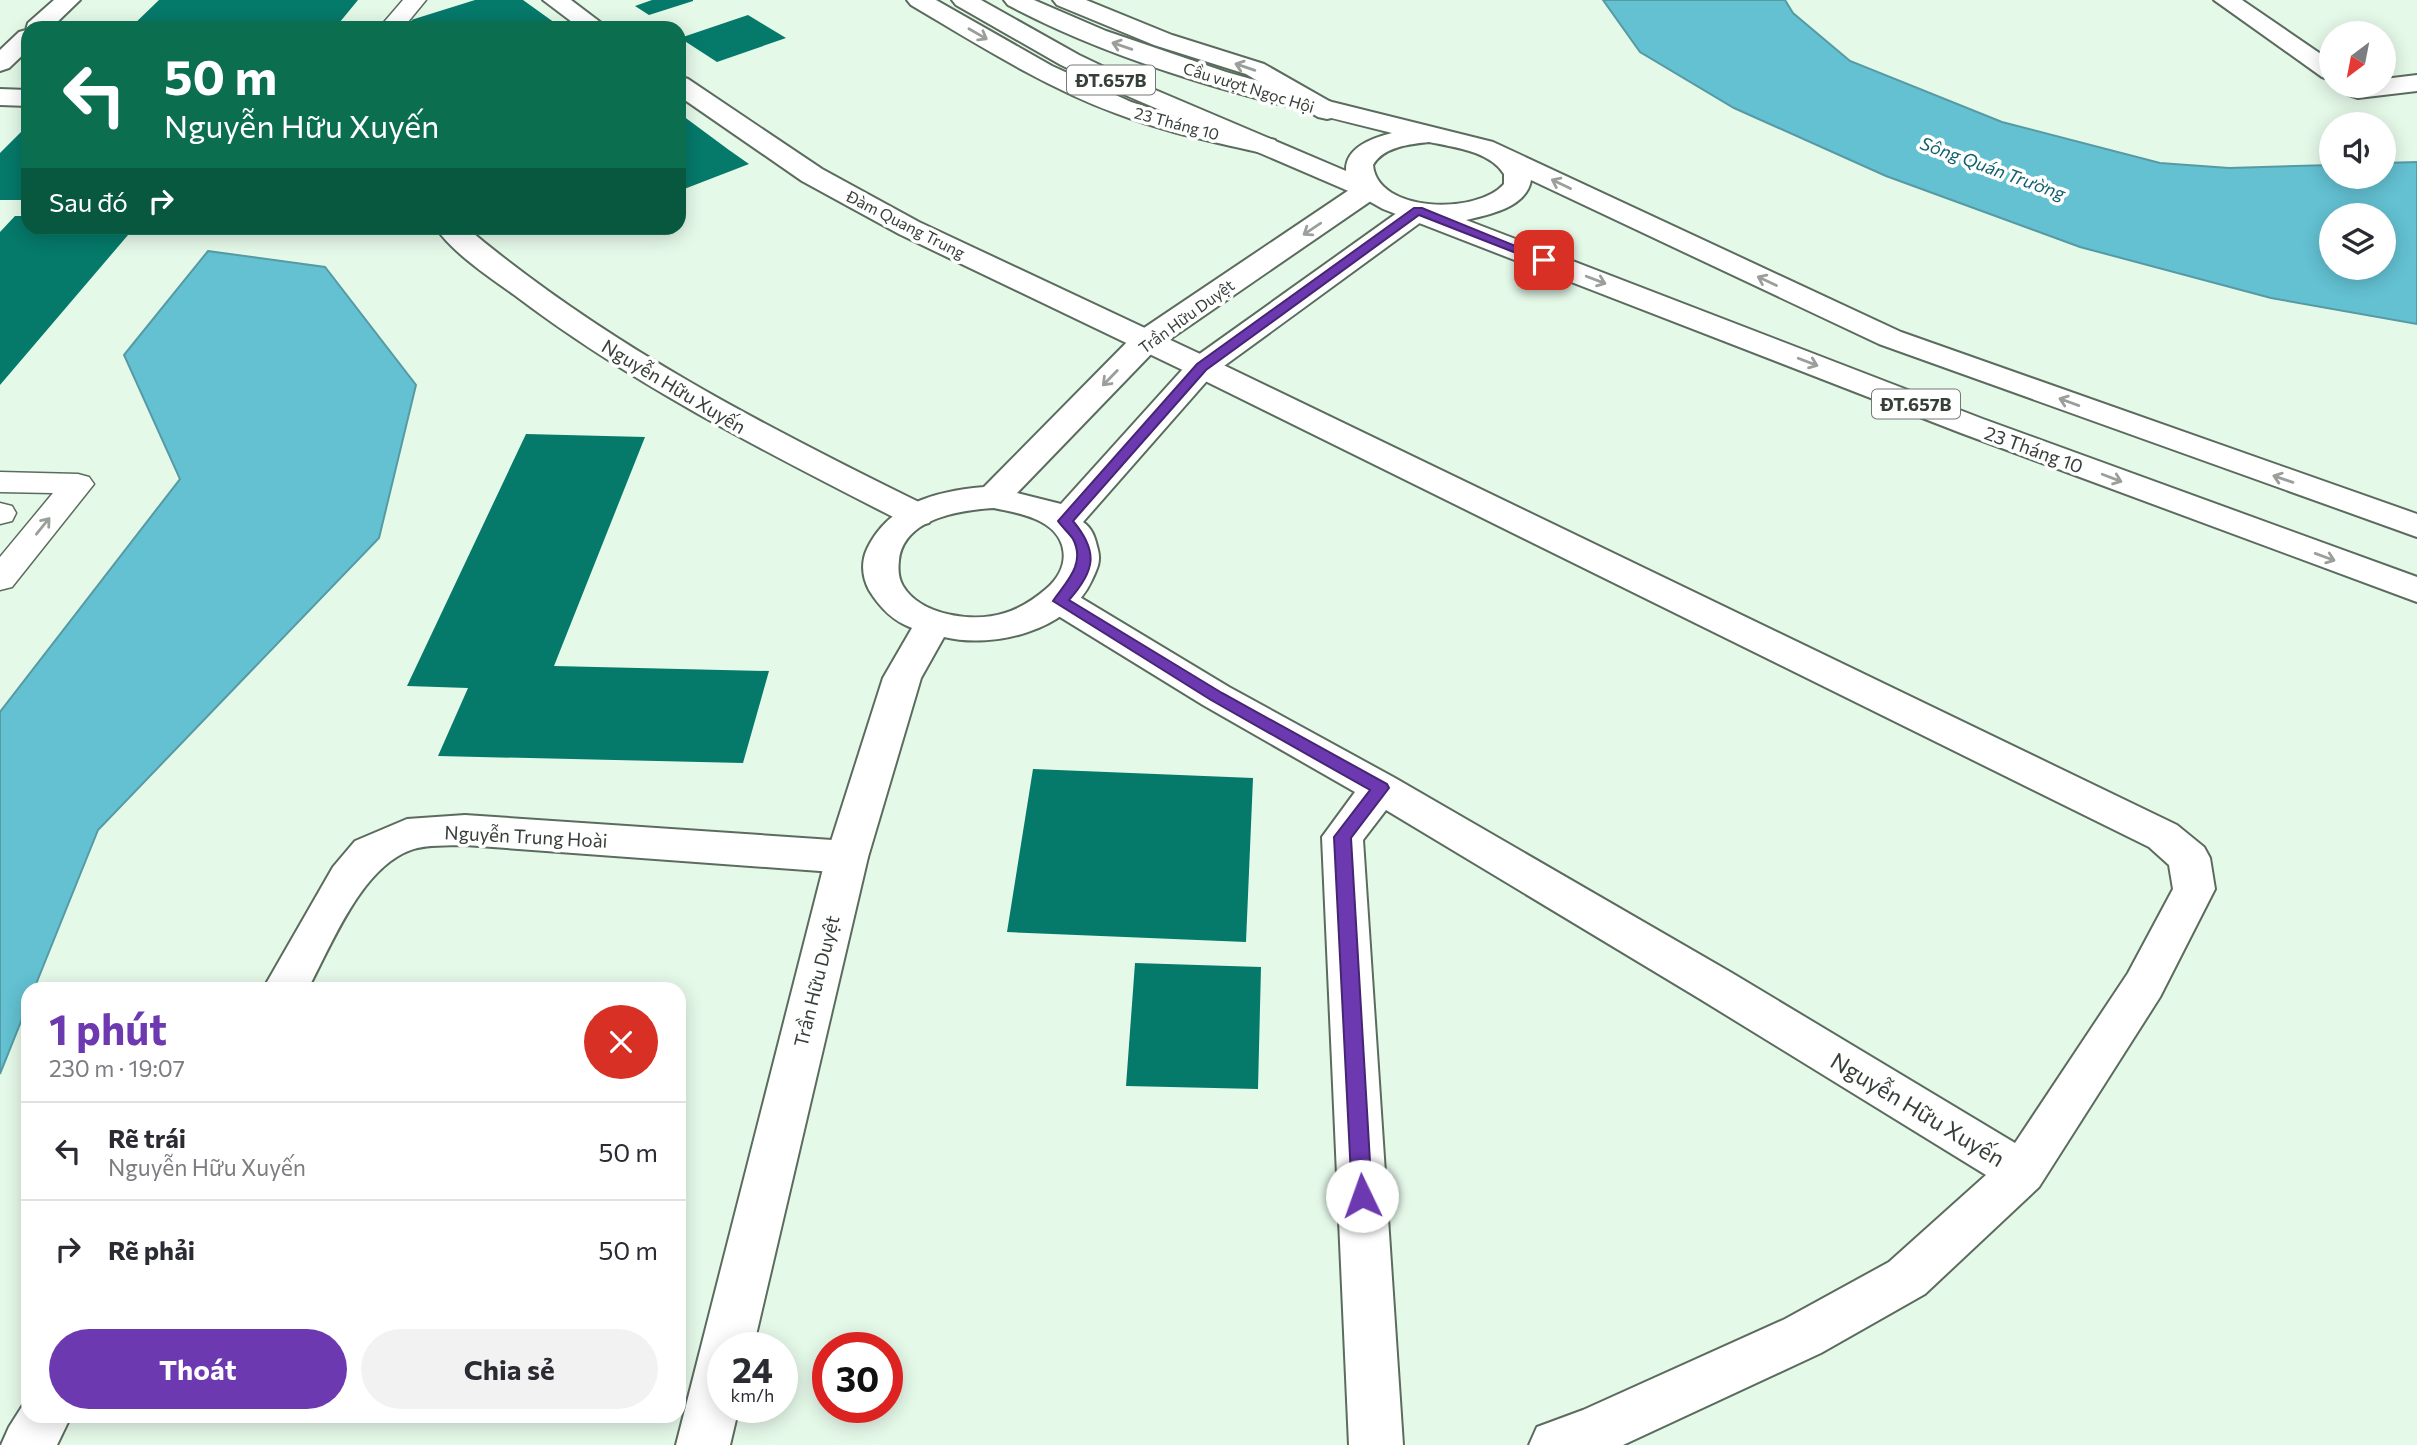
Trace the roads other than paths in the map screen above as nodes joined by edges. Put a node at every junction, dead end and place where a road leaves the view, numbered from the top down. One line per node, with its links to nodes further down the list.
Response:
1 (68, 0): 9 (street)
2 (415, 0): 10 (lane)
3 (555, 0): 11 (street)
4 (919, 0): 22 (street, 23 Tháng 10, one-way to 22)
5 (964, 0): 22 (street, ĐT.657B)
6 (1016, 0): 20 (street, Cầu vượt Ngọc Hội / ĐT.657B, one-way to 6)
7 (1065, 0): 20 (street, one-way to 7)
8 (2226, 0): 14 (street)
9 (45, 21)
10 (397, 21)
11 (586, 21)
12 (21, 44): 13 (street)
13 (0, 63)
14 (2319, 64)
15 (2417, 83): 16 (street)
16 (2396, 85)
17 (686, 89): 27 (street, Đàm Quang Trung)
18 (0, 97): 19 (street)
19 (21, 98)
20 (1327, 111): 21 (street, ĐT.657B)
21 (1429, 134): 23 (street, ĐT.657B); 24 (street, ĐT.657B)
22 (1265, 146): 24 (street, 23 Tháng 10 / ĐT.657B)
23 (1509, 159): 25 (street, ĐT.657B); 33 (street, ĐT.657B, one-way to 23)
24 (1368, 190): 25 (street, ĐT.657B); 27 (street, Trần Hữu Duyệt, one-way to 27)
25 (1418, 211): 28 (street); 35 (street, 23 Tháng 10 / ĐT.657B, one-way to 35)
26 (459, 235): 31 (street, Nguyễn Hữu Xuyến)
27 (1146, 341): 28 (street, Đàm Quang Trung); 30 (street, Trần Hữu Duyệt, one-way to 30)
28 (1202, 367): 32 (street); 41 (street, Đàm Quang Trung)
29 (0, 482): 34 (lane, one-way to 29)
30 (994, 497): 31 (street); 32 (street)
31 (917, 515): 37 (street)
32 (1065, 521): 36 (street)
33 (2417, 526)
34 (0, 579)
35 (2417, 590)
36 (1060, 601): 37 (street); 38 (street, Nguyễn Hữu Xuyến)
37 (933, 624): 39 (street, Trần Hữu Duyệt)
38 (1381, 788): 41 (street, Nguyễn Hữu Xuyến); 47 (street)
39 (847, 857): 40 (street, Nguyễn Trung Hoài); 42 (street, Trần Hữu Duyệt)
40 (289, 982)
41 (2022, 1172): 48 (street, Nguyễn Hữu Xuyến)
42 (731, 1332)
43 (41, 1423): 45 (street)
44 (708, 1423): 46 (street)
45 (28, 1445)
46 (703, 1445)
47 (1376, 1445)
48 (1556, 1445)

